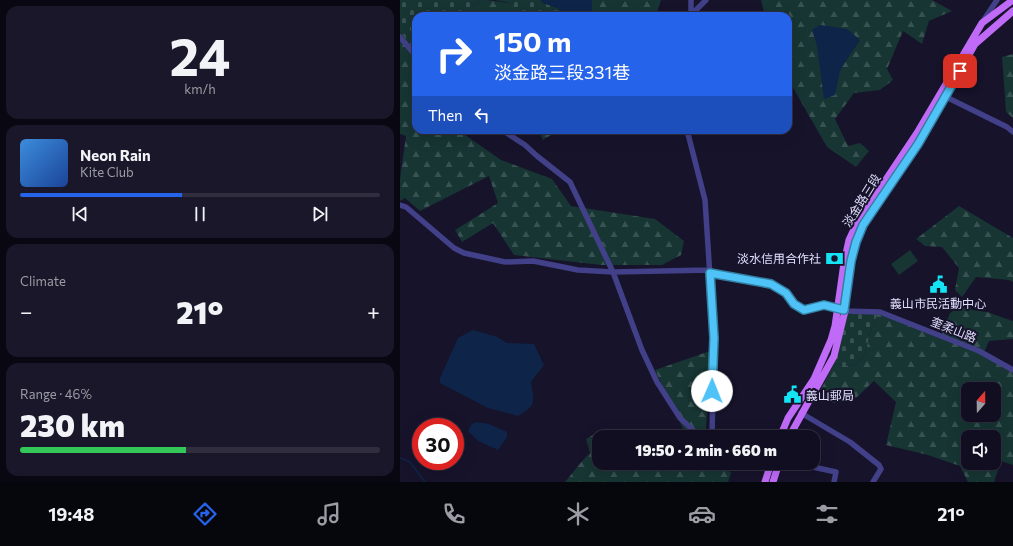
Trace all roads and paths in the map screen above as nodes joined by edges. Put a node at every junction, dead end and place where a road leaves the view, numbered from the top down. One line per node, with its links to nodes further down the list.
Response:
1 (691, 0): 6 (street)
2 (706, 0): 7 (street)
3 (998, 0): 8 (street)
4 (1013, 0): 8 (main road, 淡金路三段)
5 (1013, 10): 10 (main road, 淡金路三段)
6 (691, 12)
7 (694, 12)
8 (982, 23): 10 (street); 12 (main road, 淡金路三段)
9 (400, 37): 11 (street)
10 (975, 44): 12 (main road, 淡金路三段)
11 (412, 51)
12 (943, 96): 13 (street); 19 (main road, 淡金路三段)
13 (1013, 132)
14 (508, 134): 18 (street)
15 (688, 134): 17 (street)
16 (400, 205): 18 (street)
17 (710, 271): 18 (street); 19 (street, 奎柔山路); 23 (street)
18 (613, 272): 22 (street)
19 (841, 310): 20 (street, 奎柔山路); 21 (main road, 淡金路三段); 24 (main road, 淡金路三段)
20 (1013, 370)
21 (801, 413): 25 (main road, 淡金路三段); 32 (street)
22 (692, 430)
23 (712, 430)
24 (783, 430)
25 (792, 430)
26 (820, 469): 31 (street)
27 (769, 470): 29 (main road)
28 (777, 470): 30 (main road)
29 (765, 482)
30 (773, 482)
31 (834, 482)
32 (873, 482)

